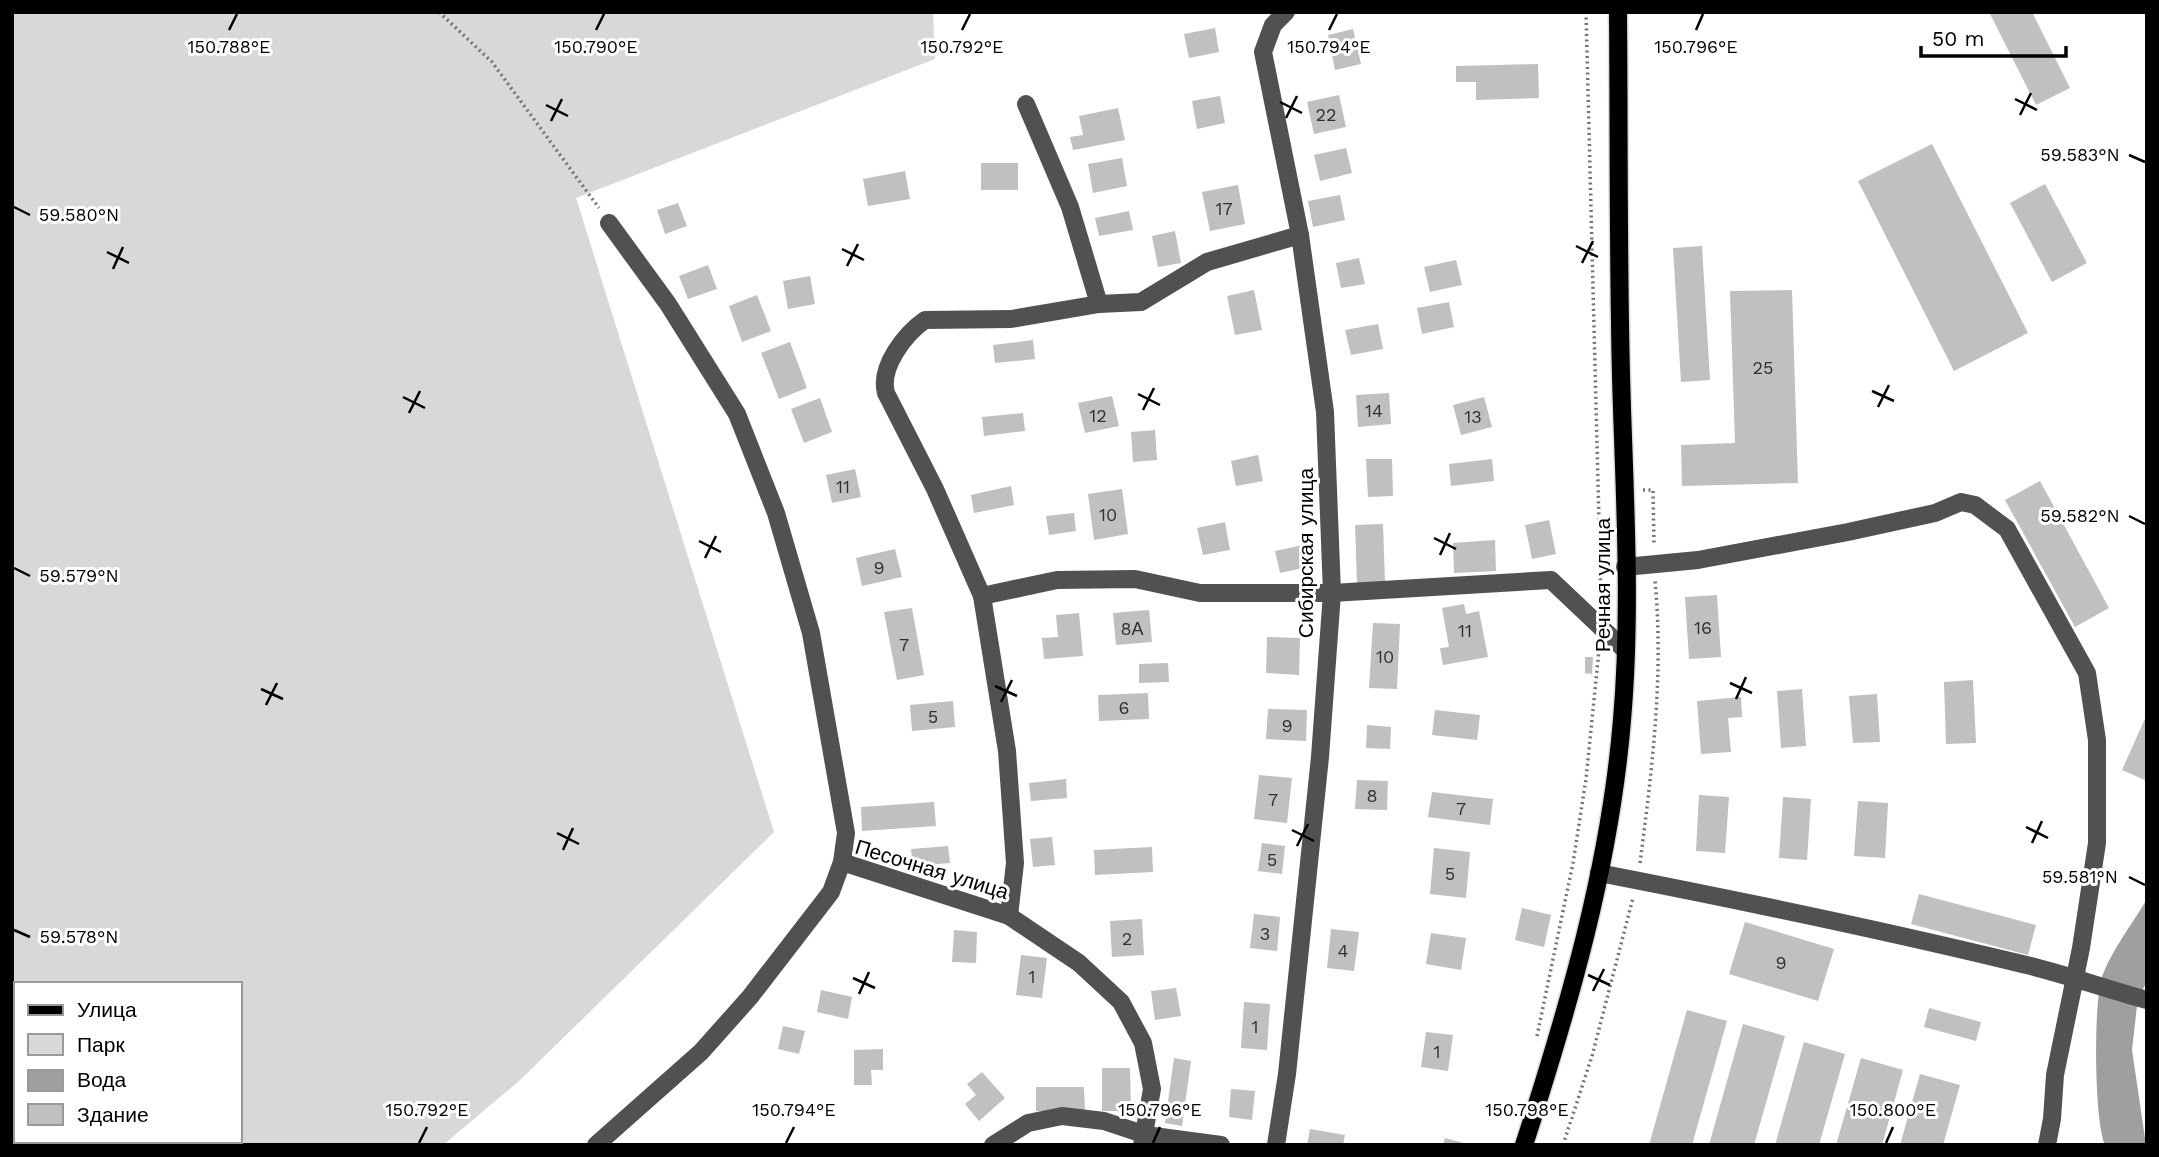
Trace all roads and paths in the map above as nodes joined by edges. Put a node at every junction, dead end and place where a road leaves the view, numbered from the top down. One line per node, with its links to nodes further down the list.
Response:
1 (439, 12): 5 (path)
2 (1618, 12): 10 (main road, Речная улица)
3 (1274, 16): 6 (street, Сибирская улица)
4 (1026, 104): 7 (street)
5 (609, 223): 14 (street)
6 (1300, 234): 7 (street); 11 (street, Сибирская улица)
7 (1098, 304): 12 (street)
8 (1653, 490): 9 (path)
9 (1654, 565): 10 (street); 16 (path); 18 (street)
10 (1625, 567): 13 (main road, Речная улица)
11 (1332, 593): 12 (street); 13 (street); 24 (street, Сибирская улица)
12 (982, 596): 17 (street)
13 (1626, 651): 15 (main road, Речная улица)
14 (842, 862): 17 (street, Песочная улица); 21 (street, Песочная улица)
15 (1599, 873): 16 (street); 25 (main road, Речная улица)
16 (1638, 880): 18 (street); 26 (path)
17 (1009, 916): 20 (street, Песочная улица)
18 (2077, 981): 19 (street); 27 (street)
19 (2147, 1000)
20 (1144, 1140): 22 (street); 23 (street)
21 (596, 1145)
22 (993, 1145)
23 (1221, 1145)
24 (1276, 1145)
25 (1524, 1145)
26 (1563, 1145)
27 (2047, 1145)

